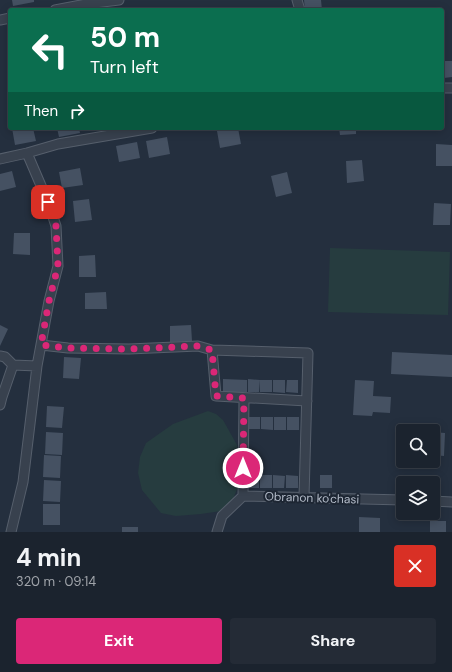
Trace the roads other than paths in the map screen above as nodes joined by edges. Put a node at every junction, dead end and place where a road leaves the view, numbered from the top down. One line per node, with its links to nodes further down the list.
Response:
1 (119, 0): 2 (street)
2 (65, 8)
3 (140, 130): 4 (street)
4 (28, 153): 5 (street); 6 (street)
5 (0, 160)
6 (41, 345): 7 (street); 10 (street)
7 (212, 350): 11 (street); 12 (street)
8 (0, 356): 9 (street)
9 (13, 365): 10 (street); 13 (street)
10 (37, 366): 19 (street)
11 (244, 398): 12 (street); 14 (street)
12 (307, 401): 15 (street)
13 (0, 405)
14 (243, 496): 15 (street, Obranon ko'chasi); 20 (street)
15 (304, 498): 16 (street, Obranon ko'chasi)
16 (396, 500)
17 (440, 501): 18 (street)
18 (452, 502)
19 (11, 532)
20 (217, 532)

